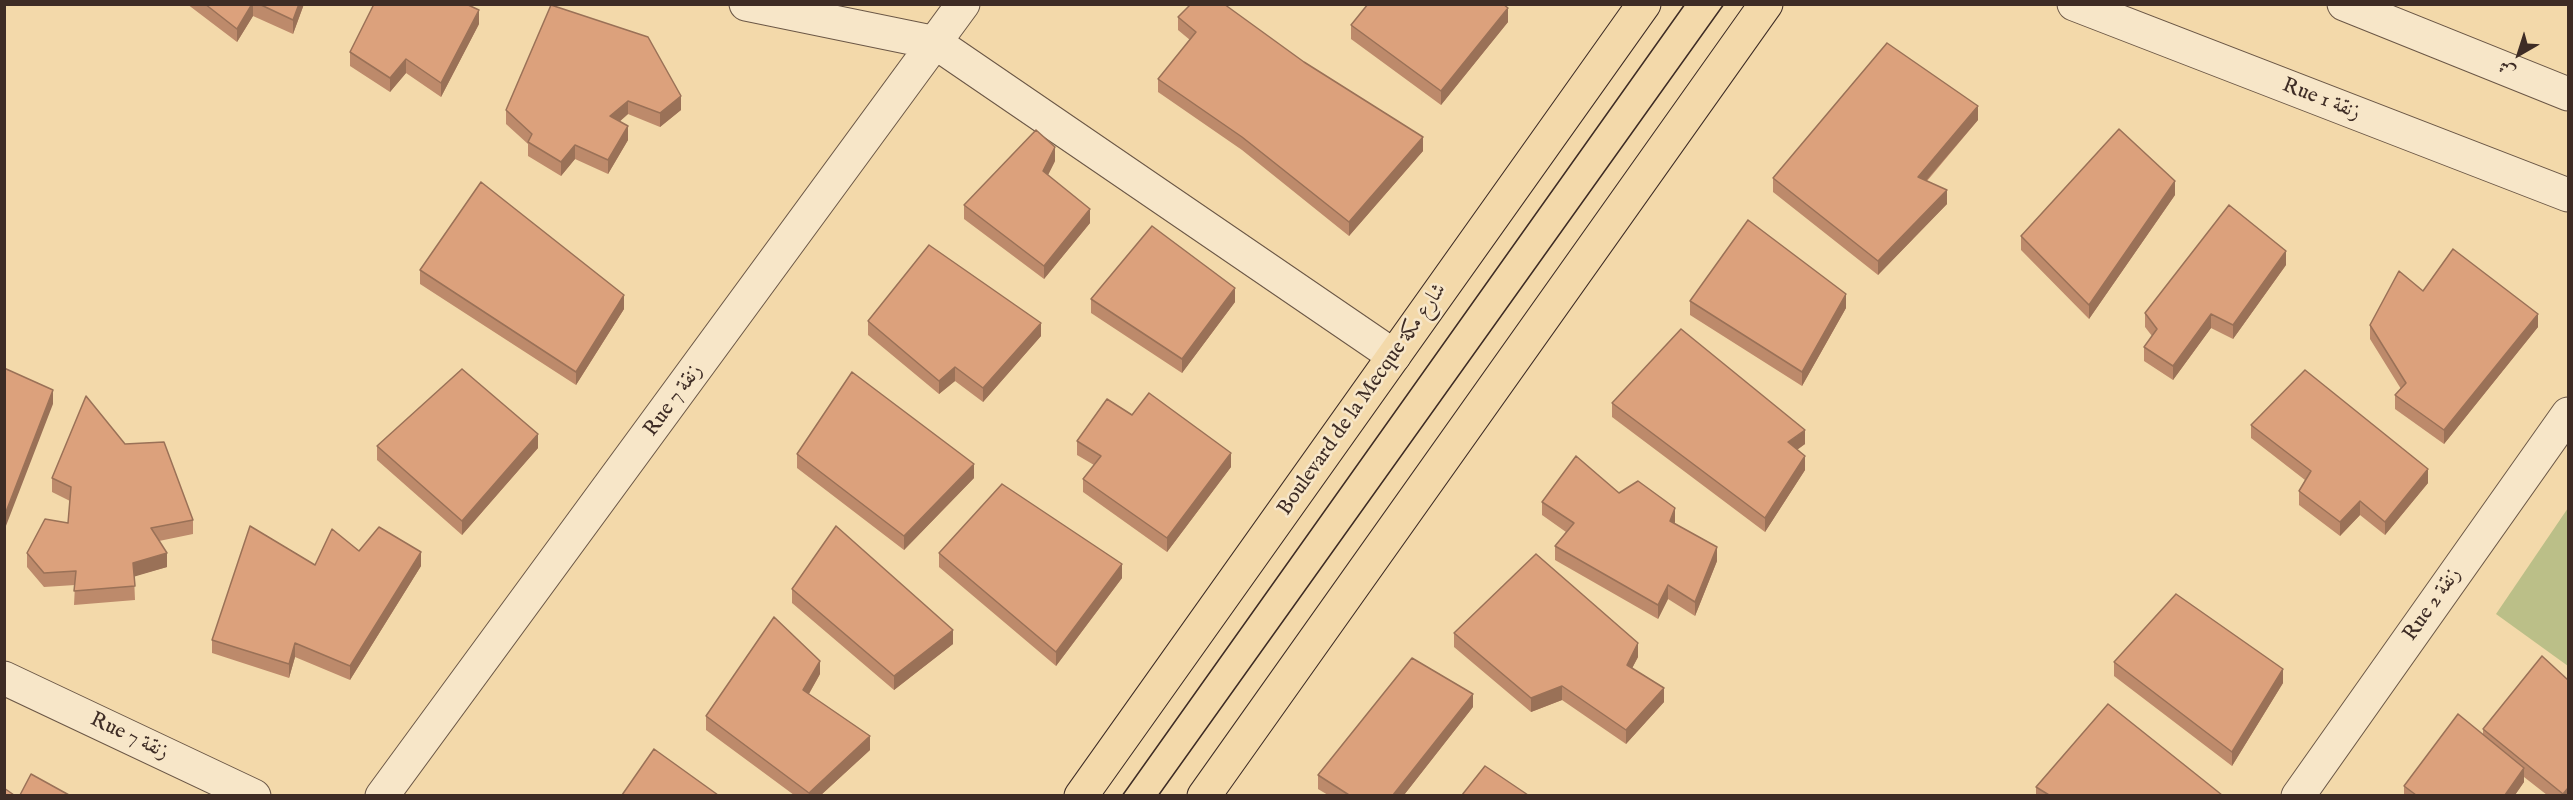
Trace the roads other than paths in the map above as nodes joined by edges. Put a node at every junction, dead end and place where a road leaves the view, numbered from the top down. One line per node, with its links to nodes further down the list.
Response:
1 (746, 4): 7 (street)
2 (963, 4): 7 (street, Rue 7 زنقة)
3 (1644, 4): 10 (main road, Boulevard de la Mecque شارع مكة)
4 (1766, 4): 16 (main road)
5 (2074, 4): 9 (street, Rue 1 زنقة)
6 (2344, 4): 8 (street)
7 (936, 43): 10 (street); 14 (street, Rue 7 زنقة)
8 (2568, 94)
9 (2568, 195)
10 (1394, 356): 15 (main road, Boulevard de la Mecque شارع مكة)
11 (2568, 414): 17 (street, Rue 2 زنقة)
12 (4, 678): 13 (street, Rue 7 زنقة)
13 (254, 795)
14 (382, 795)
15 (1081, 795)
16 (1204, 795)
17 (2298, 795)

